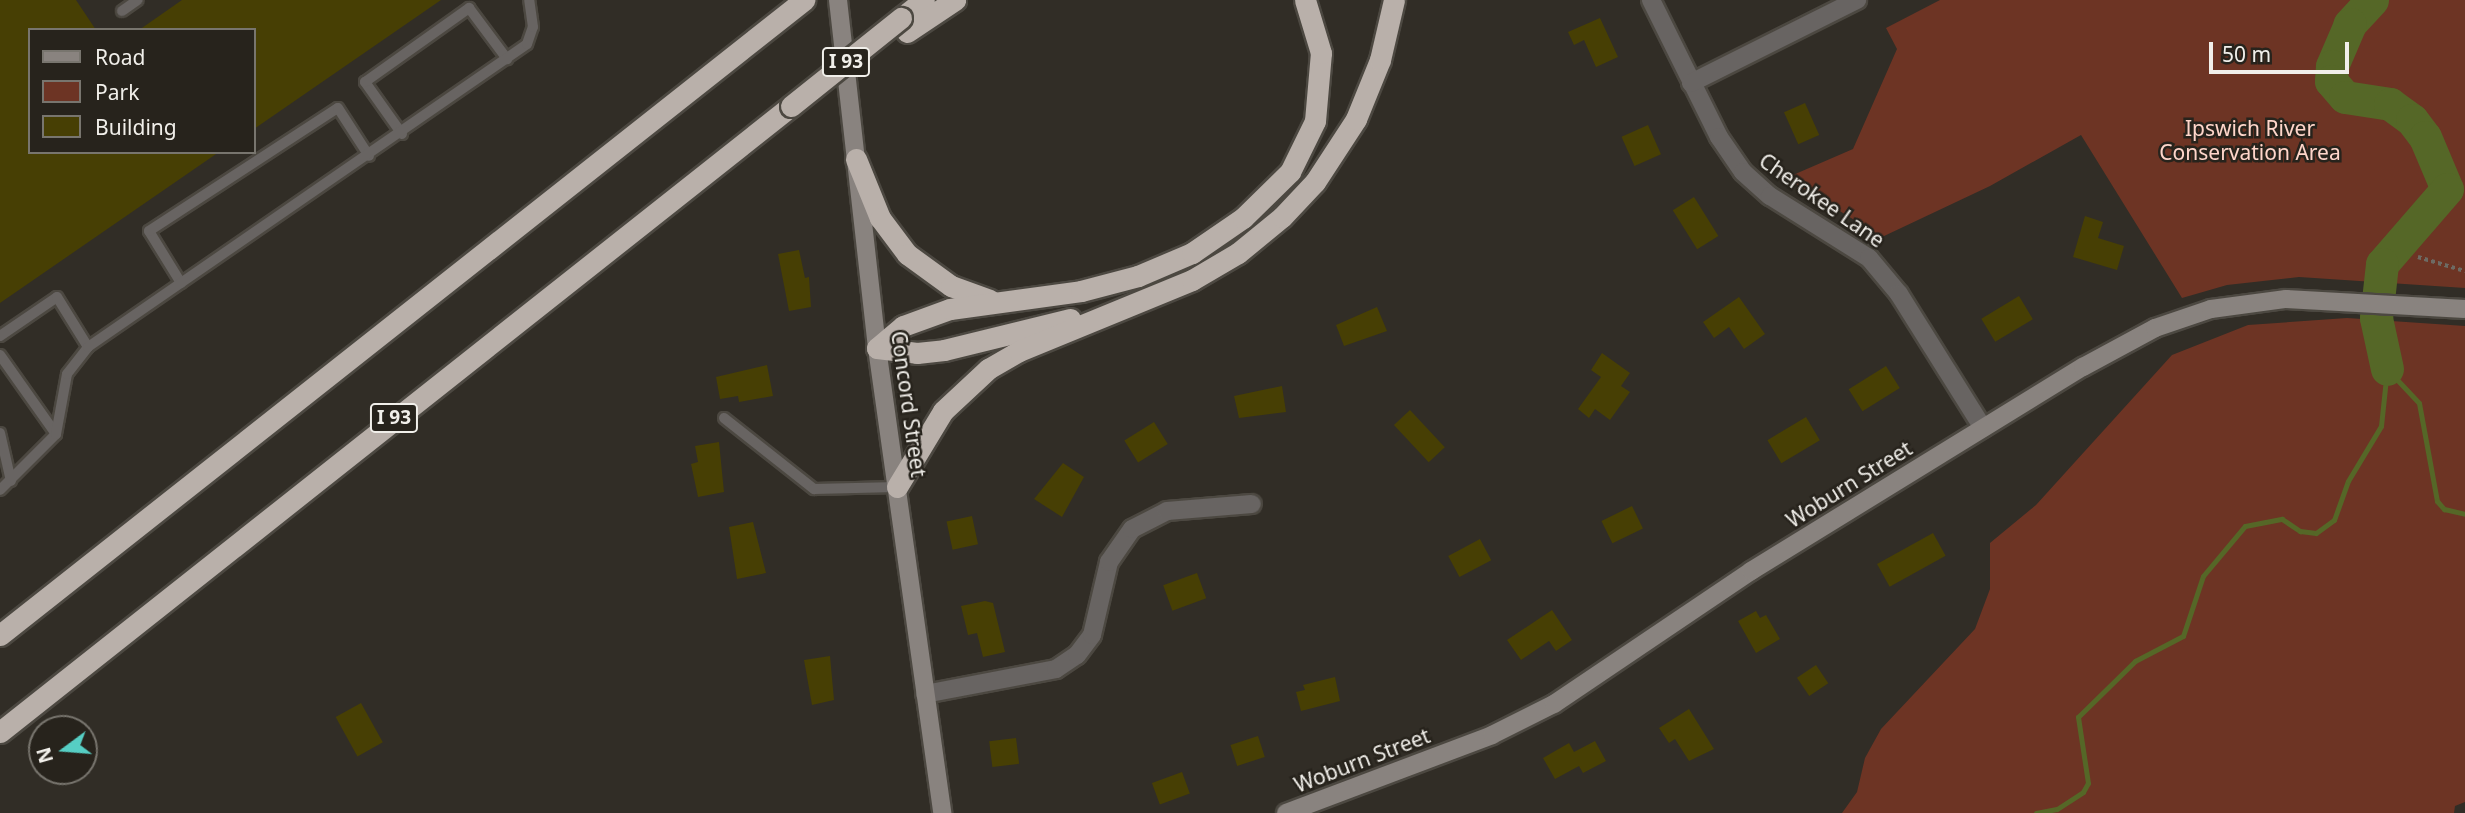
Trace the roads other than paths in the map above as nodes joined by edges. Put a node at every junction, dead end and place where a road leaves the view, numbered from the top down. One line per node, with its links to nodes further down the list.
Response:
1 (138, 0): 11 (lane)
2 (528, 0): 13 (lane)
3 (802, 0): 34 (highway)
4 (838, 0): 17 (street, Concord Street)
5 (924, 0): 12 (highway)
6 (955, 0): 12 (highway)
7 (1304, 0): 19 (highway)
8 (1394, 0): 20 (highway)
9 (1651, 0): 14 (street, Cherokee Lane)
10 (1857, 0): 14 (street)
11 (122, 11)
12 (904, 25): 36 (highway, I 93, bridge)
13 (507, 59): 15 (lane); 15 (lane)
14 (1691, 83): 27 (street, Cherokee Lane)
15 (402, 134): 16 (lane)
16 (369, 156): 18 (lane); 18 (lane)
17 (856, 159): 19 (highway); 24 (street, Concord Street)
18 (181, 283): 23 (lane)
19 (996, 300): 24 (highway)
20 (1124, 306): 24 (highway); 31 (highway)
21 (2465, 309): 27 (street, Woburn Street)
22 (0, 336): 23 (lane)
23 (88, 346): 29 (lane)
24 (877, 348): 31 (street, Concord Street)
25 (0, 355): 29 (lane)
26 (724, 418): 31 (lane)
27 (1983, 428): 38 (street, Woburn Street)
28 (0, 433): 30 (lane)
29 (56, 434): 30 (lane)
30 (11, 481): 32 (lane)
31 (897, 487): 35 (street, Concord Street)
32 (0, 490)
33 (1252, 504): 35 (street)
34 (0, 635)
35 (925, 694): 37 (street, Concord Street)
36 (0, 732)
37 (942, 813)
38 (1286, 813)

